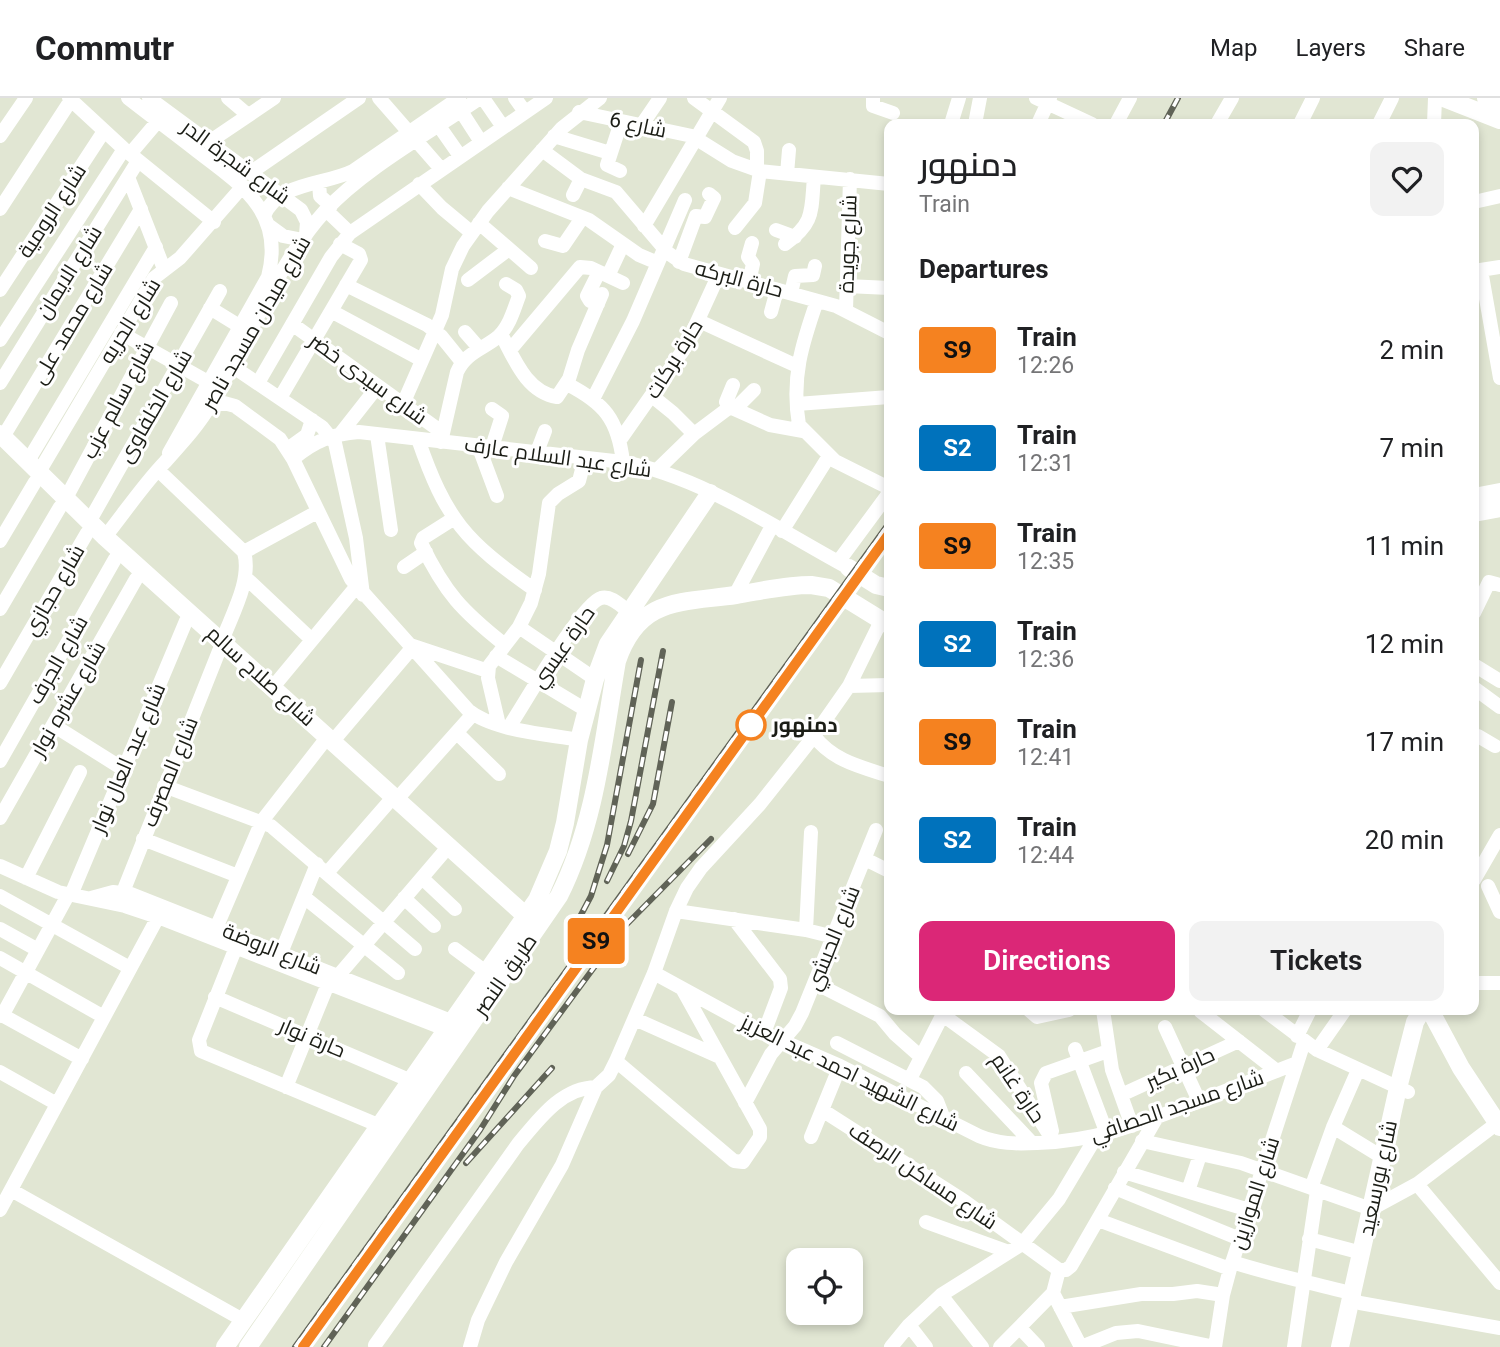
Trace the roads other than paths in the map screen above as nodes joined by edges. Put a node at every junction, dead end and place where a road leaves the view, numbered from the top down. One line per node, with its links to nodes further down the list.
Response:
1 (26, 98): 49 (street)
2 (128, 98): 43 (street, شارع شجرة الدر)
3 (149, 98): 53 (street, شارع شجرة الدر)
4 (228, 98): 32 (street)
5 (274, 98): 32 (street)
6 (359, 98): 67 (street, شارع الحريه)
7 (379, 98): 50 (street)
8 (482, 98): 28 (street); 47 (street)
9 (515, 98): 29 (street)
10 (546, 98): 29 (street)
11 (600, 98): 30 (street)
12 (660, 98): 46 (street)
13 (694, 98): 26 (street)
14 (873, 98): 31 (street)
15 (959, 98): 33 (street)
16 (980, 98): 34 (street)
17 (1130, 98): 37 (street)
18 (1231, 98): 38 (street)
19 (1313, 98): 39 (street)
20 (1392, 98): 40 (street)
21 (1435, 98): 41 (street)
22 (1444, 98): 42 (main road)
23 (1486, 98): 27 (main road)
24 (70, 99): 48 (street); 80 (street)
25 (1044, 100): 35 (street); 36 (street)
26 (716, 104): 52 (street); 62 (street)
27 (1500, 104)
28 (460, 105): 45 (street); 50 (street); 54 (street)
29 (525, 112): 47 (street)
30 (579, 112): 44 (street, شارع 6); 51 (street)
31 (893, 113)
32 (248, 115): 53 (street)
33 (953, 119)
34 (976, 119)
35 (1039, 119)
36 (1082, 119)
37 (1119, 119)
38 (1220, 119)
39 (1302, 119)
40 (1381, 119)
41 (1434, 119)
42 (1500, 120)
43 (158, 121): 58 (street); 67 (street, شارع شجرة الدر)
44 (621, 122): 46 (street, شارع 6); 57 (street)
45 (439, 126): 50 (street); 59 (street)
46 (641, 126): 52 (street, شارع 6)
47 (503, 127): 54 (street)
48 (104, 131): 58 (street); 104 (street, شارع الرومية)
49 (0, 136)
50 (414, 136): 60 (street); 69 (street); 79 (street, شارع ميدان مسجد ناصر)
51 (554, 136): 55 (street); 57 (street)
52 (697, 137): 62 (street); 85 (street)
53 (209, 142): 67 (street, شارع شجرة الدر)
54 (481, 142): 59 (street)
55 (542, 150): 68 (street, حارة البركه); 72 (street)
56 (789, 150): 63 (street)
57 (610, 153): 61 (street)
58 (131, 155): 64 (street, شارع الايمان); 84 (street); 132 (street)
59 (460, 156): 60 (street)
60 (441, 169): 71 (street)
61 (620, 171)
62 (759, 171): 63 (street); 87 (street)
63 (787, 174): 65 (street)
64 (128, 177): 81 (street); 143 (street, شارع الايمان)
65 (814, 177): 66 (street); 88 (street)
66 (850, 179): 70 (street); 113 (street, شارع جويدة)
67 (247, 180): 75 (street, شارع شجرة الدر); 83 (street, شارع شجرة الدر); 84 (street, شارع الحريه)
68 (581, 180): 74 (street); 85 (street, حارة البركه)
69 (319, 182): 75 (street); 79 (street)
70 (884, 183)
71 (419, 184): 86 (street); 90 (street)
72 (508, 188): 82 (street); 86 (street)
73 (709, 194): 97 (street)
74 (573, 195)
75 (281, 196): 83 (street); 89 (street, شارع شجرة الدر)
76 (1500, 196): 78 (street)
77 (685, 200): 95 (street)
78 (1479, 201)
79 (328, 208): 89 (street, شارع ميدان مسجد ناصر); 90 (street)
80 (0, 209)
81 (141, 209): 94 (street); 168 (street, شارع محمد على)
82 (582, 218): 91 (street); 93 (street)
83 (266, 220): 89 (street); 127 (street, شارع ميدان مسجد ناصر)
84 (214, 222): 102 (street, شارع الحريه)
85 (645, 226): 95 (street, حارة البركه)
86 (476, 228): 96 (street); 103 (street)
87 (735, 228)
88 (776, 230)
89 (304, 237): 127 (street, شارع ميدان مسجد ناصر)
90 (345, 238): 112 (street); 126 (street)
91 (545, 241)
92 (752, 243): 109 (street)
93 (623, 244): 98 (street); 106 (street)
94 (156, 247): 102 (street); 178 (street)
95 (664, 248): 97 (street, حارة البركه); 98 (street)
96 (509, 249): 101 (street); 103 (street)
97 (679, 262): 107 (street, حارة البركه)
98 (657, 263): 153 (street)
99 (815, 266): 117 (street)
100 (1500, 267): 105 (street)
101 (531, 268)
102 (164, 269): 130 (street, شارع الحريه)
103 (452, 269): 124 (street)
104 (5, 270): 115 (street, شارع الرومية)
105 (1479, 270)
106 (603, 274): 110 (street); 136 (street); 146 (street)
107 (719, 274): 109 (street, حارة البركه); 125 (street, حارة بركات)
108 (1479, 275): 142 (street)
109 (749, 282): 117 (street, حارة البركه)
110 (623, 283)
111 (506, 284): 131 (street)
112 (346, 285): 122 (street); 128 (street)
113 (846, 286): 114 (street); 121 (street, شارع جويدة)
114 (884, 288)
115 (0, 290)
116 (220, 291): 120 (street, شارع الخلفاوى)
117 (784, 292): 118 (street, حارة البركه); 123 (street)
118 (817, 301): 121 (street, حارة البركه); 140 (street)
119 (171, 303): 134 (street, شارع سالم عزب)
120 (210, 308): 127 (street); 139 (street, شارع الخلفاوى)
121 (846, 310): 129 (street, حارة البركه)
122 (331, 311): 133 (street); 137 (street)
123 (771, 312)
124 (442, 315): 128 (street); 135 (street)
125 (699, 321): 140 (street); 150 (street, حارة بركات)
126 (292, 324): 133 (street, شارع سيدى خضر); 145 (street)
127 (246, 330): 141 (street, شارع ميدان مسجد ناصر); 144 (street, شارع ميدان مسجد ناصر)
128 (436, 330): 137 (street); 138 (street)
129 (884, 330)
130 (121, 332): 134 (street); 178 (street, شارع الحريه)
131 (501, 334): 135 (street); 136 (street)
132 (0, 340)
133 (314, 340): 148 (street, شارع سيدى خضر); 152 (street)
134 (146, 347): 139 (street); 185 (street, شارع سالم عزب)
135 (479, 348): 138 (street)
136 (510, 350): 146 (street)
137 (422, 360): 155 (street)
138 (462, 362): 166 (street)
139 (178, 365): 144 (street); 190 (street, شارع الخلفاوى)
140 (797, 366): 156 (street)
141 (238, 370): 145 (street); 154 (street); 157 (street, شارع ميدان مسجد ناصر)
142 (1500, 378)
143 (0, 383)
144 (210, 383): 176 (street, شارع ميدان مسجد ناصر)
145 (258, 383): 152 (street)
146 (567, 384): 153 (street)
147 (733, 385): 158 (street)
148 (378, 386): 155 (street, شارع سيدى خضر); 163 (street)
149 (754, 390): 158 (street)
150 (652, 396): 164 (street); 169 (street, حارة بركات)
151 (884, 397): 156 (street)
152 (280, 398): 160 (street)
153 (593, 398): 169 (street)
154 (230, 404): 157 (street); 172 (street)
155 (403, 404): 166 (street, شارع سيدى خضر)
156 (797, 404): 162 (street)
157 (210, 407): 176 (street, شارع ميدان مسجد ناصر)
158 (733, 408): 162 (street); 164 (street)
159 (492, 409): 170 (street)
160 (312, 420): 163 (street); 172 (street)
161 (545, 431): 171 (street)
162 (803, 431): 173 (street)
163 (336, 434): 165 (street, شارع عبد السلام عارف); 172 (street); 206 (street)
164 (694, 434): 177 (street)
165 (377, 435): 167 (street, شارع عبد السلام عارف); 192 (street)
166 (442, 437): 167 (street, شارع عبد السلام عارف); 170 (street, شارع عبد السلام عارف)
167 (418, 439): 189 (street)
168 (1, 440): 178 (main road, شارع صلاح سالم)
169 (620, 440): 175 (street)
170 (485, 446): 171 (street, شارع عبد السلام عارف); 182 (street)
171 (537, 452): 174 (street, شارع عبد السلام عارف)
172 (290, 454): 187 (street)
173 (829, 456): 179 (street); 191 (street)
174 (585, 458): 175 (street, شارع عبد السلام عارف); 205 (street)
175 (623, 462): 177 (street, شارع عبد السلام عارف)
176 (162, 466): 193 (street, شارع ميدان مسجد ناصر); 195 (street)
177 (658, 470): 181 (street, شارع عبد السلام عارف)
178 (34, 472): 185 (main road, شارع صلاح سالم); 194 (street)
179 (884, 488)
180 (1500, 492): 183 (main road)
181 (710, 493): 191 (street, شارع عبد السلام عارف); 203 (main road, طريق النصر)
182 (497, 496)
183 (1479, 496)
184 (884, 499): 198 (street)
185 (63, 503): 190 (main road, شارع صلاح سالم); 210 (street, شارع سالم عزب)
186 (1500, 508): 188 (main road)
187 (317, 512): 195 (street); 206 (street)
188 (1479, 512)
189 (453, 519): 196 (street); 205 (street)
190 (88, 527): 193 (main road, شارع صلاح سالم); 197 (main road, شارع صلاح سالم); 226 (street, شارع حجازي)
191 (777, 529): 198 (street, شارع عبد السلام عارف); 207 (street)
192 (391, 530)
193 (105, 537): 217 (main road, شارع صلاح سالم)
194 (0, 541)
195 (244, 552): 200 (street)
196 (426, 552): 199 (street); 219 (street)
197 (115, 559): 201 (main road, شارع صلاح سالم); 242 (street, شارع الجرف)
198 (843, 566): 204 (main road)
199 (404, 567)
200 (245, 578): 216 (street); 217 (street, شارع المصرف)
201 (136, 579): 212 (main road, شارع صلاح سالم); 234 (street, شارع عشره نوار)
202 (1488, 582): 208 (street)
203 (650, 584): 209 (main road); 211 (main road, طريق النصر)
204 (883, 587)
205 (535, 590): 215 (street)
206 (360, 591): 216 (street); 218 (street)
207 (735, 595): 209 (main road, طريق النصر); 213 (main road, طريق النصر)
208 (1479, 601)
209 (670, 603): 252 (main road, طريق النصر)
210 (0, 609)
211 (629, 612): 220 (street, حارة عيسي); 223 (main road, طريق النصر)
212 (186, 621): 217 (main road, شارع صلاح سالم); 243 (street, شارع عبد العال نوار)
213 (884, 622)
214 (884, 625): 228 (street)
215 (519, 627): 219 (street); 220 (street)
216 (312, 640): 229 (street)
217 (220, 646): 229 (main road, شارع صلاح سالم); 240 (main road, شارع صلاح سالم); 247 (street, شارع المصرف)
218 (410, 646): 222 (street); 233 (street); 240 (street)
219 (500, 650): 222 (street); 224 (street)
220 (557, 653): 223 (street); 224 (street, حارة عيسي)
221 (1479, 668): 225 (street)
222 (488, 671): 235 (street)
223 (595, 679): 232 (main road, طريق النصر)
224 (538, 681): 232 (street); 235 (street, حارة عيسي)
225 (1500, 681)
226 (0, 683)
227 (884, 685): 228 (street)
228 (849, 686): 237 (street)
229 (272, 687): 240 (main road, شارع صلاح سالم)
230 (1479, 692): 231 (street)
231 (1500, 707)
232 (586, 710): 239 (main road, طريق النصر)
233 (473, 714): 235 (street); 236 (street)
234 (53, 725): 243 (street); 249 (street, شارع عشره نوار)
235 (504, 726): 239 (street)
236 (457, 733): 245 (street); 248 (street)
237 (814, 736): 246 (street); 276 (street)
238 (1479, 737): 241 (street)
239 (579, 740): 251 (main road, طريق النصر)
240 (327, 742): 248 (main road, شارع صلاح سالم); 250 (street)
241 (1495, 746)
242 (0, 761)
243 (123, 769): 270 (street, شارع عبد العال نوار)
244 (80, 772): 266 (street)
245 (499, 774)
246 (884, 774)
247 (164, 786): 250 (street); 256 (street, شارع المصرف)
248 (392, 801): 258 (main road, شارع صلاح سالم); 262 (street); 280 (main road, شارع صلاح سالم)
249 (0, 818)
250 (262, 821): 262 (street); 265 (street)
251 (565, 823): 252 (main road); 257 (main road, طريق النصر)
252 (586, 829): 259 (main road, طريق النصر)
253 (876, 830): 260 (street, شارع الحبشي)
254 (811, 832): 285 (street)
255 (1500, 835): 264 (street)
256 (143, 839): 265 (street); 269 (street, شارع المصرف)
257 (558, 851): 259 (main road); 280 (main road, طريق النصر)
258 (443, 853): 267 (street); 280 (main road, شارع صلاح سالم)
259 (578, 857): 395 (main road, طريق النصر)
260 (864, 859): 263 (street); 287 (street, شارع الحبشي)
261 (0, 866): 266 (street, شارع الروضة)
262 (322, 868): 272 (street); 281 (street)
263 (884, 869)
264 (1479, 871)
265 (238, 876): 286 (street)
266 (26, 878): 270 (street, شارع الروضة)
267 (422, 878): 273 (street); 275 (street)
268 (1494, 887): 277 (street)
269 (123, 892): 274 (street, شارع الروضة); 286 (street, شارع الروضة)
270 (70, 895): 274 (street, شارع الروضة); 282 (street, شارع عبد العال نوار)
271 (0, 896): 282 (street)
272 (304, 897): 288 (street); 293 (street)
273 (404, 898): 281 (street); 283 (street)
274 (90, 899): 278 (street, شارع الروضة)
275 (455, 908)
276 (676, 911): 279 (street); 299 (street)
277 (1500, 912)
278 (158, 917): 286 (street, شارع الروضة); 295 (street)
279 (734, 919): 285 (street); 321 (street)
280 (523, 920): 296 (main road, طريق النصر)
281 (384, 922): 288 (street); 290 (street)
282 (52, 925): 292 (street, شارع عبد العال نوار); 295 (street)
283 (434, 926)
284 (0, 929): 292 (street)
285 (806, 930): 287 (street)
286 (214, 932): 289 (street, شارع الروضة); 293 (street, شارع الروضة)
287 (834, 937): 301 (street, شارع الحبشي)
288 (364, 945): 298 (street); 300 (street)
289 (236, 947): 300 (street, شارع الروضة); 305 (street)
290 (415, 949)
291 (455, 949): 296 (street)
292 (38, 950): 297 (street, شارع عبد العال نوار)
293 (281, 953): 300 (street, شارع الروضة)
294 (0, 958): 297 (street)
295 (130, 968): 317 (street)
296 (486, 972): 319 (main road, طريق النصر)
297 (26, 973): 306 (street, شارع عبد العال نوار); 317 (street)
298 (398, 973)
299 (654, 973): 304 (street, شارع الشهيد احمد عبد العزيز); 318 (street)
300 (333, 980): 319 (street, شارع الروضة); 322 (street)
301 (815, 983): 324 (street, شارع الحبشي); 331 (street)
302 (1479, 983): 303 (street)
303 (1500, 983)
304 (683, 990): 321 (street, شارع الشهيد احمد عبد العزيز); 330 (street)
305 (215, 997): 322 (street, حارة نوار); 343 (street)
306 (1, 1015): 332 (street)
307 (943, 1015): 331 (street)
308 (947, 1015): 360 (street, حارة غانم)
309 (1103, 1015): 328 (street)
310 (1206, 1015): 325 (street)
311 (1275, 1015): 323 (street)
312 (1308, 1015): 323 (street, شارع الموازين)
313 (1342, 1015): 327 (street)
314 (1419, 1015): 345 (main road, شارع بورسعيد)
315 (1427, 1015): 345 (main road, شارع بورسعيد)
316 (1432, 1015): 355 (main road)
317 (104, 1017): 332 (street)
318 (635, 1019): 330 (street); 333 (street)
319 (448, 1025): 342 (main road, طريق النصر)
320 (1165, 1027): 336 (street)
321 (764, 1033): 324 (street, شارع الشهيد احمد عبد العزيز)
322 (307, 1036): 342 (street, حارة نوار); 343 (street)
323 (1301, 1039): 327 (street); 334 (street, شارع الموازين)
324 (781, 1041): 335 (street, شارع الشهيد احمد عبد العزيز); 348 (street, شارع الحبشي)
325 (1239, 1041): 336 (street, حارة بكير); 338 (street)
326 (837, 1043): 341 (street)
327 (1317, 1050): 337 (street)
328 (1108, 1051): 329 (street); 346 (street)
329 (1077, 1055): 357 (street); 360 (street)
330 (720, 1057): 348 (street)
331 (921, 1057): 341 (street)
332 (82, 1059): 349 (street)
333 (617, 1061): 344 (street); 348 (street)
334 (1297, 1063): 338 (street, شارع مسجد الحصافي); 364 (street, شارع الموازين)
335 (841, 1066): 350 (street); 352 (street, شارع الشهيد احمد عبد العزيز)
336 (1183, 1067): 346 (street, حارة بكير); 347 (street)
337 (1358, 1070): 345 (street); 356 (street)
338 (1277, 1071): 347 (street, شارع مسجد الحصافي)
339 (0, 1072): 349 (street)
340 (966, 1073): 361 (street)
341 (910, 1079): 352 (street)
342 (409, 1080): 353 (main road, طريق النصر)
343 (286, 1087): 353 (street)
344 (596, 1087): 393 (street); 396 (street)
345 (1403, 1090): 363 (main road, شارع بورسعيد); 371 (main road, شارع بورسعيد)
346 (1121, 1095): 354 (street)
347 (1199, 1101): 351 (street, شارع مسجد الحصافي)
348 (745, 1103)
349 (57, 1104): 369 (street)
350 (822, 1110): 358 (street); 378 (street, شارع مساكن الرصف)
351 (1157, 1117): 354 (street, شارع مسجد الحصافي); 359 (street)
352 (944, 1119): 361 (street, شارع الشهيد احمد عبد العزيز)
353 (378, 1125): 389 (main road, طريق النصر)
354 (1132, 1126): 357 (street, شارع مسجد الحصافي)
355 (1498, 1126): 366 (street)
356 (1332, 1127): 363 (street); 368 (street)
357 (1102, 1135): 360 (street, شارع مسجد الحصافي); 378 (street)
358 (811, 1137)
359 (1142, 1141): 362 (street); 365 (street)
360 (1054, 1142): 361 (street, شارع الشهيد احمد عبد العزيز)
361 (1032, 1143)
362 (1200, 1155): 364 (street); 370 (street)
363 (1382, 1157): 371 (main road, شارع بورسعيد)
364 (1263, 1171): 368 (street); 373 (street, شارع الموازين)
365 (1125, 1172): 367 (street); 370 (street)
366 (1417, 1184): 371 (street); 383 (street)
367 (1115, 1188): 374 (street); 376 (street)
368 (1314, 1189): 371 (street); 377 (street)
369 (11, 1191): 372 (street); 389 (street)
370 (1188, 1191): 373 (street)
371 (1377, 1206): 379 (main road, شارع بورسعيد); 387 (main road, شارع بورسعيد)
372 (0, 1210)
373 (1249, 1210): 376 (street, شارع الموازين)
374 (1098, 1220): 380 (street); 381 (street)
375 (926, 1222): 378 (street)
376 (1240, 1238): 380 (street, شارع الموازين)
377 (1309, 1239): 379 (street); 382 (street)
378 (1016, 1248): 381 (street); 385 (street)
379 (1362, 1253): 387 (main road, شارع بورسعيد)
380 (1231, 1266): 382 (street); 386 (street, شارع الموازين)
381 (1059, 1270): 384 (street)
382 (1302, 1280): 387 (street); 404 (street)
383 (1500, 1283)
384 (1053, 1293): 388 (street); 391 (street)
385 (941, 1295): 390 (street); 399 (street)
386 (1223, 1295): 388 (street); 403 (street, شارع الموازين)
387 (1357, 1298): 392 (street); 405 (main road, شارع بورسعيد); 406 (main road, شارع بورسعيد)
388 (1060, 1307): 402 (street)
389 (243, 1320): 394 (main road, طريق النصر)
390 (909, 1325): 397 (street); 398 (street)
391 (1020, 1328): 400 (street); 401 (street)
392 (1500, 1328)
393 (375, 1345)
394 (225, 1347)
395 (248, 1347)
396 (470, 1347)
397 (891, 1347)
398 (926, 1347)
399 (982, 1347)
400 (1000, 1347)
401 (1038, 1347)
402 (1081, 1347): 403 (street)
403 (1215, 1347)
404 (1294, 1347)
405 (1340, 1347)
406 (1350, 1347)

